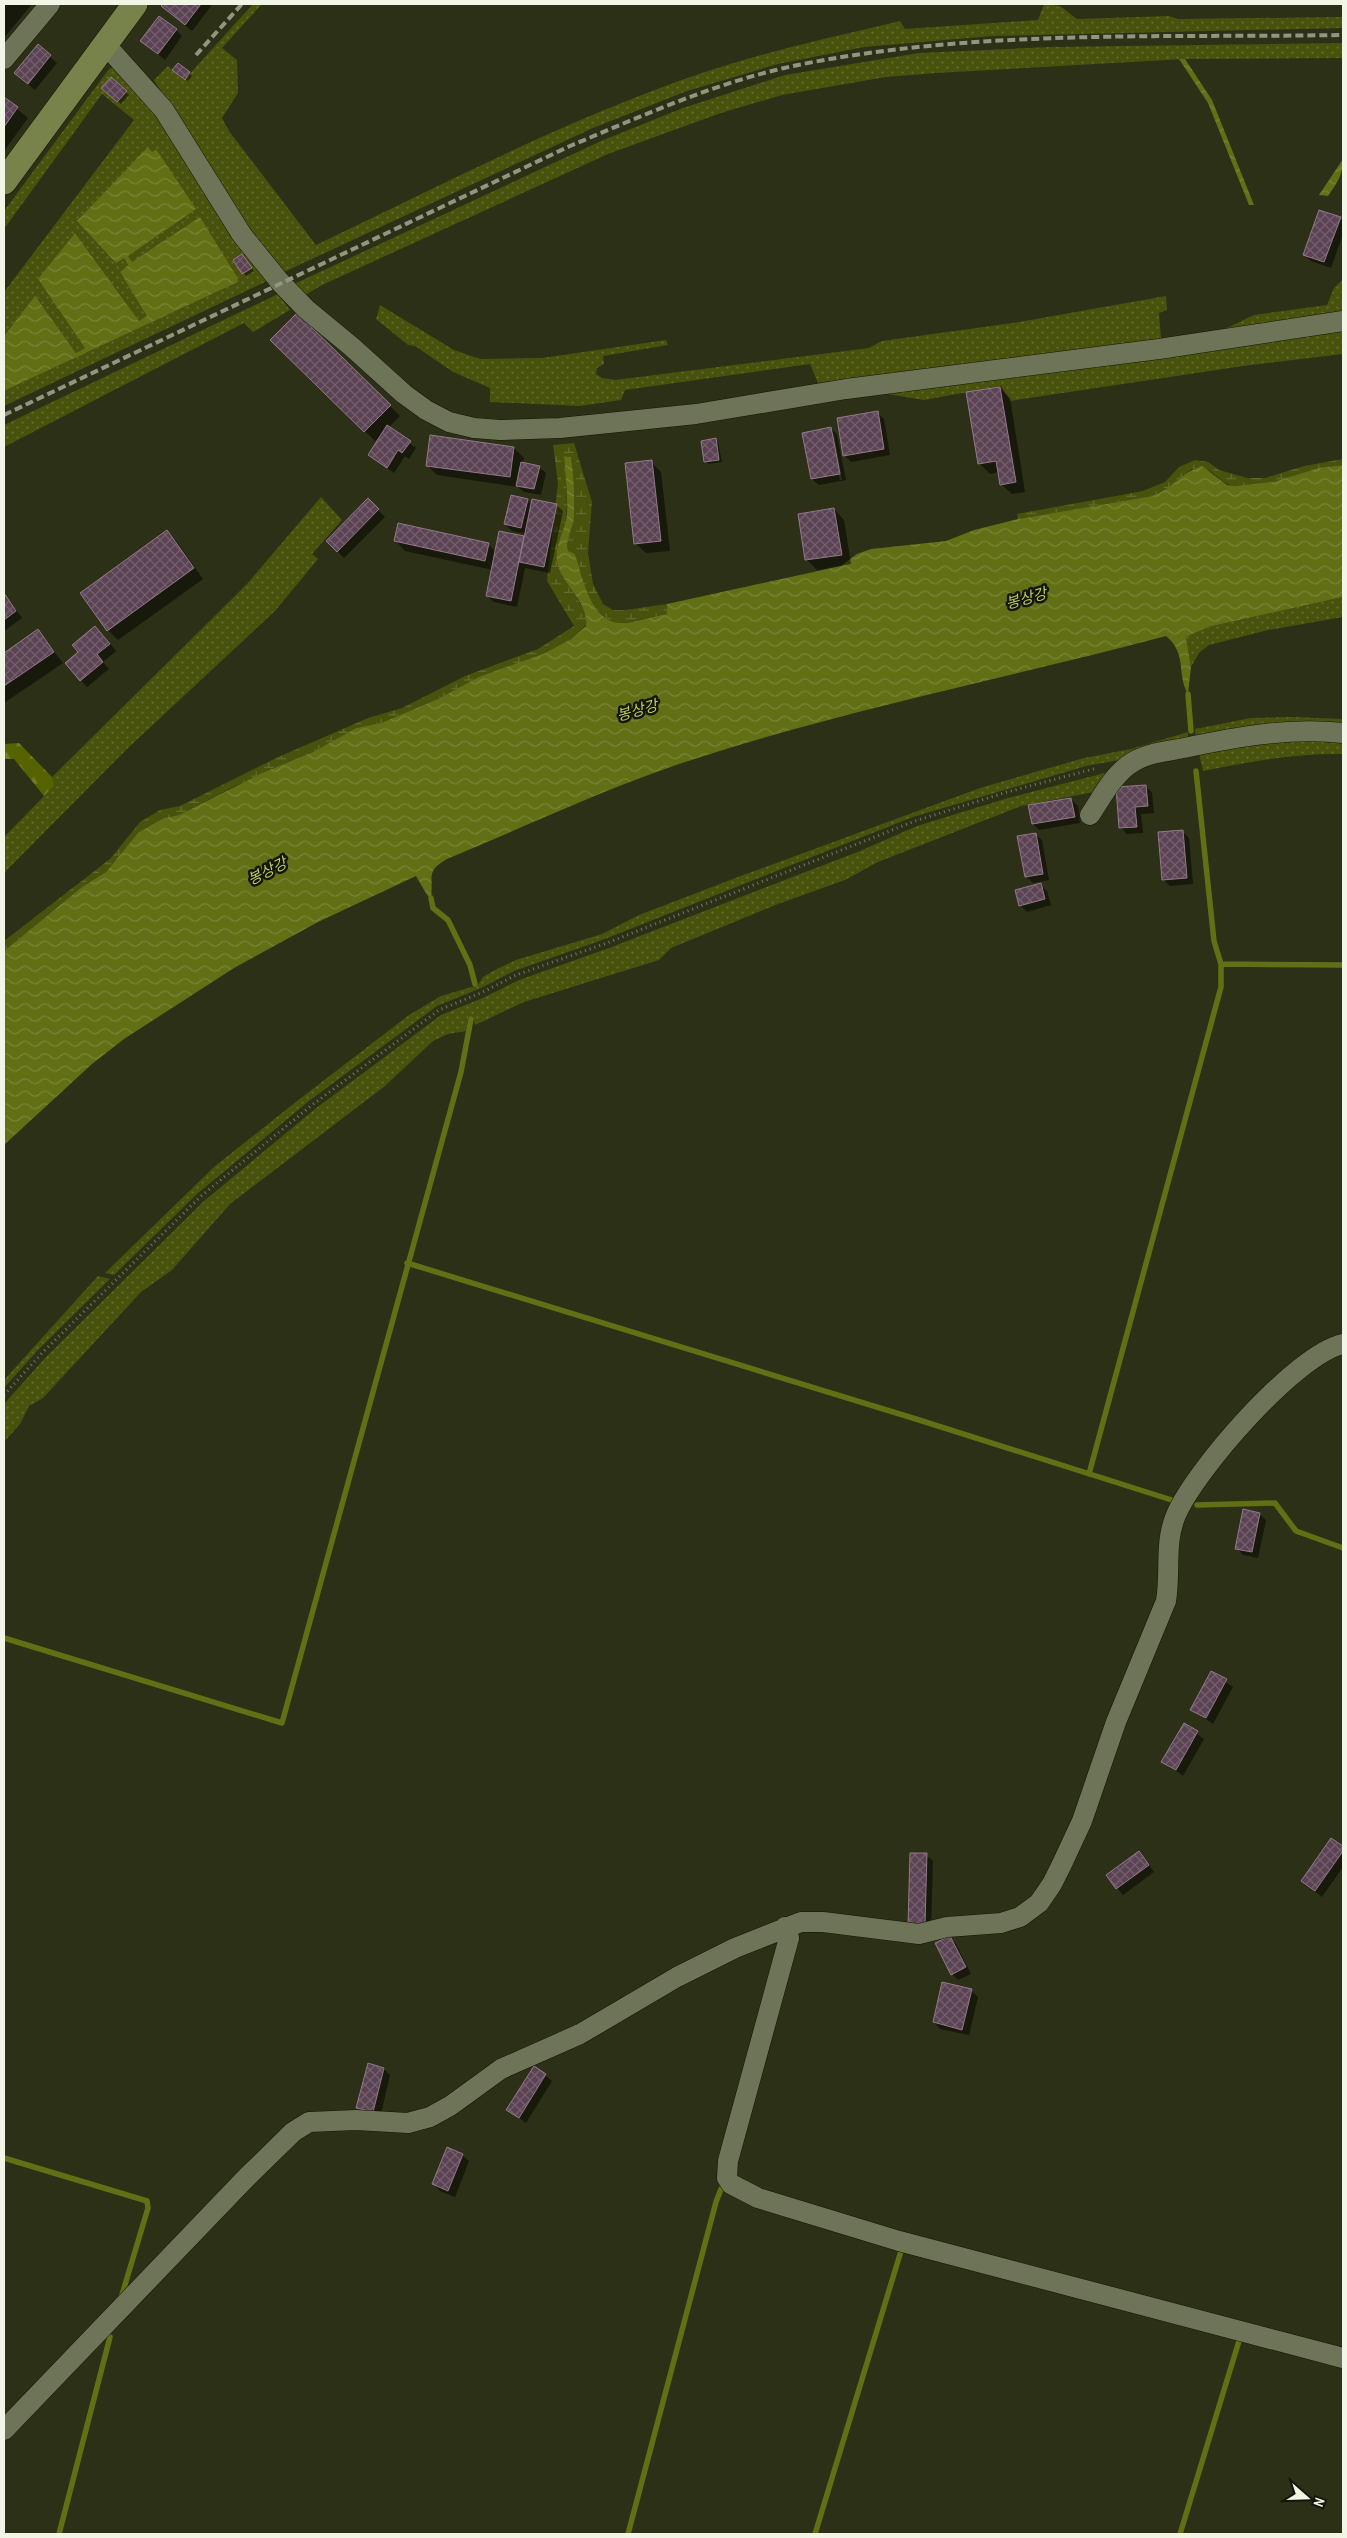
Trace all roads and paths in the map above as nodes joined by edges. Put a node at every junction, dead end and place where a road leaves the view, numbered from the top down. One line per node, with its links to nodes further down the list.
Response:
1 (50, 4): 4 (street)
2 (135, 4): 3 (main road)
3 (105, 44): 5 (main road); 6 (street)
4 (4, 59)
5 (4, 182)
6 (1343, 321)
7 (1343, 733): 8 (street)
8 (1132, 762): 9 (street); 11 (path)
9 (1090, 815)
10 (1343, 1344): 12 (street)
11 (4, 1395)
12 (785, 1927): 13 (street); 14 (street)
13 (1343, 2358)
14 (4, 2430)

